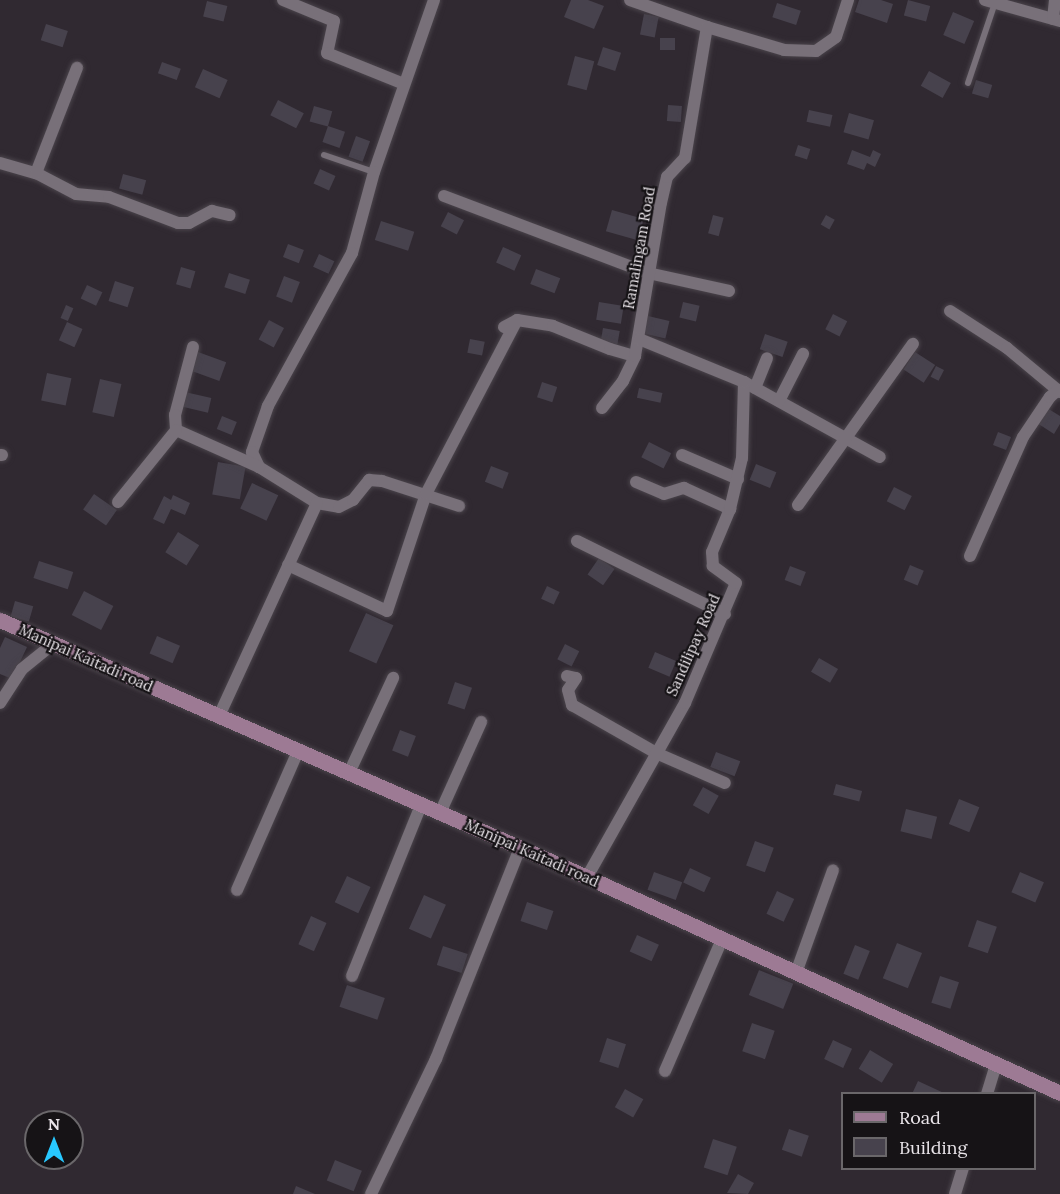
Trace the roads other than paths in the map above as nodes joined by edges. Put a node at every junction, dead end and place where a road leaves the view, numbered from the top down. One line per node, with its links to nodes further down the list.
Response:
1 (283, 0): 12 (street)
2 (434, 0): 12 (street)
3 (630, 0): 7 (street)
4 (848, 0): 9 (street)
5 (1055, 0): 8 (street)
6 (990, 1): 8 (street); 11 (lane)
7 (655, 4): 9 (street)
8 (1056, 20)
9 (707, 27): 19 (street, Ramalingam Road)
10 (77, 68): 16 (street)
11 (968, 83)
12 (404, 84): 15 (street)
13 (324, 155): 15 (lane)
14 (0, 163): 16 (street)
15 (374, 172): 38 (street)
16 (36, 173): 18 (street)
17 (444, 196): 19 (street)
18 (230, 215)
19 (648, 273): 20 (street); 24 (street, Ramalingam Road)
20 (729, 291)
21 (950, 311): 31 (street)
22 (517, 320): 23 (street); 28 (street); 41 (street)
23 (504, 327)
24 (639, 339): 28 (street, Ramalingam Road); 30 (street)
25 (913, 344): 35 (street)
26 (193, 347): 34 (street)
27 (803, 354): 32 (street)
28 (635, 356): 33 (street, Ramalingam Road)
29 (767, 358): 30 (street)
30 (750, 385): 32 (street); 39 (street, Sandilipay Road)
31 (1059, 391): 48 (street)
32 (779, 401): 35 (street)
33 (602, 408)
34 (176, 430): 38 (street); 42 (street)
35 (846, 437): 37 (street); 44 (street)
36 (681, 455): 39 (street)
37 (880, 456)
38 (259, 467): 43 (street)
39 (738, 479): 46 (street, Sandilipay Road)
40 (636, 482): 46 (street)
41 (426, 494): 43 (street); 45 (street); 49 (street)
42 (118, 502)
43 (317, 503): 49 (street)
44 (798, 505)
45 (459, 506)
46 (730, 509): 50 (street, Sandilipay Road)
47 (577, 541): 50 (street)
48 (970, 556)
49 (288, 565): 56 (street)
50 (724, 614): 59 (street, Sandilipay Road)
51 (0, 620): 52 (main road, Manipai Kaitadi road)
52 (53, 644): 55 (street); 56 (main road, Manipai Kaitadi road)
53 (567, 676): 59 (street)
54 (393, 678): 60 (street)
55 (0, 703)
56 (219, 716): 58 (main road, Manipai Kaitadi road)
57 (481, 722): 63 (street)
58 (298, 751): 60 (main road, Manipai Kaitadi road); 67 (street)
59 (657, 753): 61 (street); 66 (street, Sandilipay Road)
60 (349, 773): 62 (main road, Manipai Kaitadi road)
61 (725, 783)
62 (421, 805): 63 (main road, Manipai Kaitadi road); 70 (street)
63 (440, 813): 64 (main road, Manipai Kaitadi road)
64 (520, 848): 66 (main road, Manipai Kaitadi road); 76 (street)
65 (833, 870): 69 (street)
66 (587, 877): 68 (main road, Manipai Kaitadi road)
67 (237, 890)
68 (722, 939): 69 (main road, Manipai Kaitadi road); 72 (street)
69 (796, 973): 71 (main road, Manipai Kaitadi road)
70 (352, 976)
71 (996, 1065): 73 (street); 74 (main road, Manipai Kaitadi road)
72 (665, 1071)
73 (988, 1092)
74 (1060, 1093)
75 (962, 1170): 77 (street)
76 (371, 1194)
77 (955, 1194)

